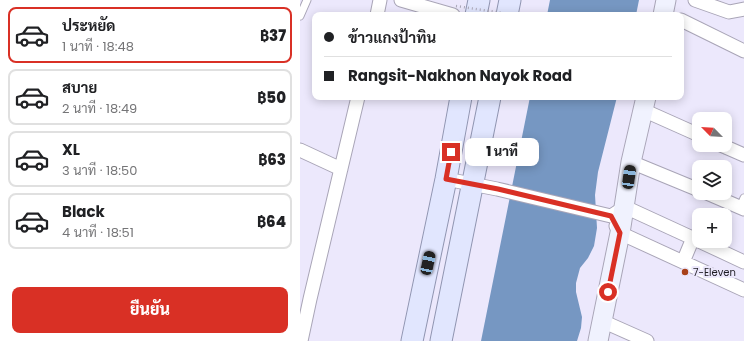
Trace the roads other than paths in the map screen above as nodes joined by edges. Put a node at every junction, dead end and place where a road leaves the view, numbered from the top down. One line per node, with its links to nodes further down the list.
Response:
1 (307, 0): 12 (lane)
2 (380, 0): 9 (street)
3 (401, 0): 8 (street)
4 (479, 0): 10 (main road)
5 (510, 0): 11 (main road)
6 (695, 0): 7 (street)
7 (744, 9)
8 (455, 10)
9 (378, 12)
10 (477, 12)
11 (508, 12)
12 (300, 16)
13 (684, 21): 14 (street)
14 (744, 51)
15 (357, 100): 24 (street)
16 (460, 100): 25 (main road)
17 (489, 100): 26 (main road)
18 (644, 104): 19 (street); 23 (street)
19 (692, 131)
20 (300, 150): 24 (street)
21 (732, 150): 22 (street)
22 (744, 155)
23 (631, 162): 27 (street); 30 (street)
24 (341, 169): 38 (street)
25 (446, 179): 26 (street); 41 (main road)
26 (472, 185): 30 (street); 42 (main road)
27 (692, 187)
28 (730, 200): 29 (street)
29 (743, 204)
30 (618, 212): 31 (street); 32 (street)
31 (620, 233): 35 (street); 39 (street)
32 (692, 238)
33 (692, 248): 35 (street)
34 (714, 248): 36 (street)
35 (683, 262): 37 (street)
36 (744, 262)
37 (744, 290)
38 (305, 297): 40 (street)
39 (602, 320): 43 (street); 44 (street)
40 (301, 341)
41 (412, 341)
42 (441, 341)
43 (599, 341)
44 (647, 341)

